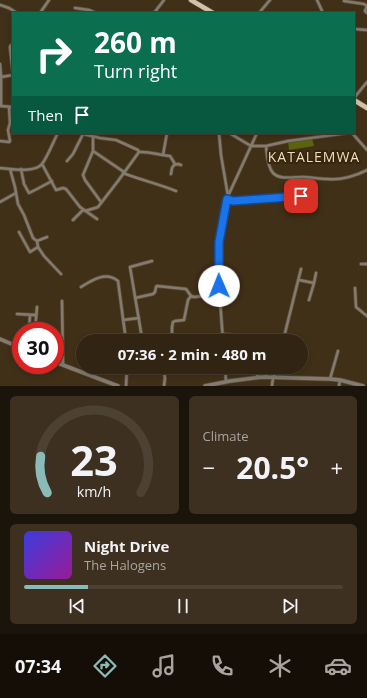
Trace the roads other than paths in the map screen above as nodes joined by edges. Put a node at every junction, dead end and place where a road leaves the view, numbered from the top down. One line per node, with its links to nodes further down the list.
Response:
1 (49, 0): 10 (street)
2 (164, 0): 12 (street)
3 (191, 0): 13 (main road)
4 (270, 0): 14 (street)
5 (317, 0): 15 (street)
6 (344, 2): 16 (street)
7 (0, 5): 9 (street)
8 (75, 8): 11 (street)
9 (15, 12)
10 (41, 12)
11 (94, 12)
12 (155, 12)
13 (210, 12)
14 (260, 12)
15 (323, 12)
16 (367, 13)
17 (355, 28): 18 (street)
18 (367, 30)
19 (12, 44): 21 (street)
20 (0, 64): 23 (street)
21 (12, 65)
22 (12, 74): 23 (street)
23 (1, 77): 27 (street)
24 (367, 82): 25 (street)
25 (355, 98)
26 (355, 100): 30 (main road)
27 (0, 106): 28 (street)
28 (9, 106): 29 (street); 40 (street)
29 (12, 107)
30 (367, 108)
31 (57, 134): 48 (street)
32 (81, 134): 39 (street); 47 (street)
33 (167, 134): 46 (street)
34 (219, 134): 61 (street)
35 (231, 134): 41 (street)
36 (257, 134): 41 (street)
37 (340, 134): 42 (street)
38 (353, 134): 43 (street)
39 (93, 137): 44 (street); 45 (street)
40 (0, 141)
41 (251, 146): 42 (street); 61 (street)
42 (266, 146): 54 (street)
43 (367, 150)
44 (93, 151): 55 (street); 63 (street)
45 (139, 152): 46 (street); 55 (street)
46 (163, 155): 49 (street)
47 (68, 161)
48 (42, 164): 53 (street); 57 (street)
49 (175, 164): 50 (street); 56 (street)
50 (181, 165)
51 (0, 168): 52 (street)
52 (10, 169): 53 (street); 59 (street)
53 (21, 170): 57 (street)
54 (367, 170)
55 (124, 173): 58 (street); 63 (street)
56 (171, 174)
57 (52, 181): 64 (street)
58 (176, 191)
59 (16, 193): 62 (street); 69 (street)
60 (301, 196): 61 (street)
61 (228, 198): 81 (street)
62 (0, 202)
63 (101, 202): 64 (street)
64 (84, 211): 65 (street); 66 (street)
65 (97, 219)
66 (73, 220)
67 (19, 232): 70 (street)
68 (47, 237): 69 (street)
69 (37, 241): 70 (street)
70 (38, 247): 76 (street)
71 (152, 260): 83 (street)
72 (361, 264): 73 (street)
73 (367, 264)
74 (301, 269): 77 (street)
75 (316, 273): 78 (street)
76 (61, 274)
77 (299, 280): 78 (street); 100 (street)
78 (314, 283): 84 (street)
79 (81, 288): 92 (street)
80 (355, 288): 90 (street)
81 (220, 294): 82 (street); 99 (street)
82 (191, 296): 83 (street); 98 (street)
83 (135, 298): 91 (street)
84 (309, 300)
85 (62, 301): 95 (street)
86 (37, 306): 89 (street)
87 (17, 314): 88 (street)
88 (30, 315): 89 (street); 93 (street)
89 (36, 315): 94 (street)
90 (367, 316)
91 (139, 318): 92 (street); 97 (street)
92 (123, 320): 96 (street)
93 (30, 322)
94 (36, 322)
95 (62, 322)
96 (125, 334)
97 (141, 334)
98 (172, 334)
99 (223, 334)
100 (285, 334)
101 (0, 339): 102 (street)
102 (12, 344)
103 (338, 351): 114 (street)
104 (64, 365): 118 (street)
105 (127, 374): 119 (street)
106 (164, 374): 120 (street)
107 (225, 374): 116 (street)
108 (257, 374): 113 (street)
109 (266, 374): 111 (street)
110 (275, 374): 112 (street)
111 (266, 377): 112 (street); 113 (street)
112 (274, 377): 114 (street); 122 (street)
113 (257, 378): 116 (street)
114 (330, 379): 115 (street)
115 (340, 380): 123 (street); 124 (street)
116 (226, 382): 117 (street)
117 (211, 385): 121 (street)
118 (118, 386)
119 (126, 386)
120 (164, 386)
121 (205, 386)
122 (272, 386)
123 (339, 386)
124 (364, 386)

